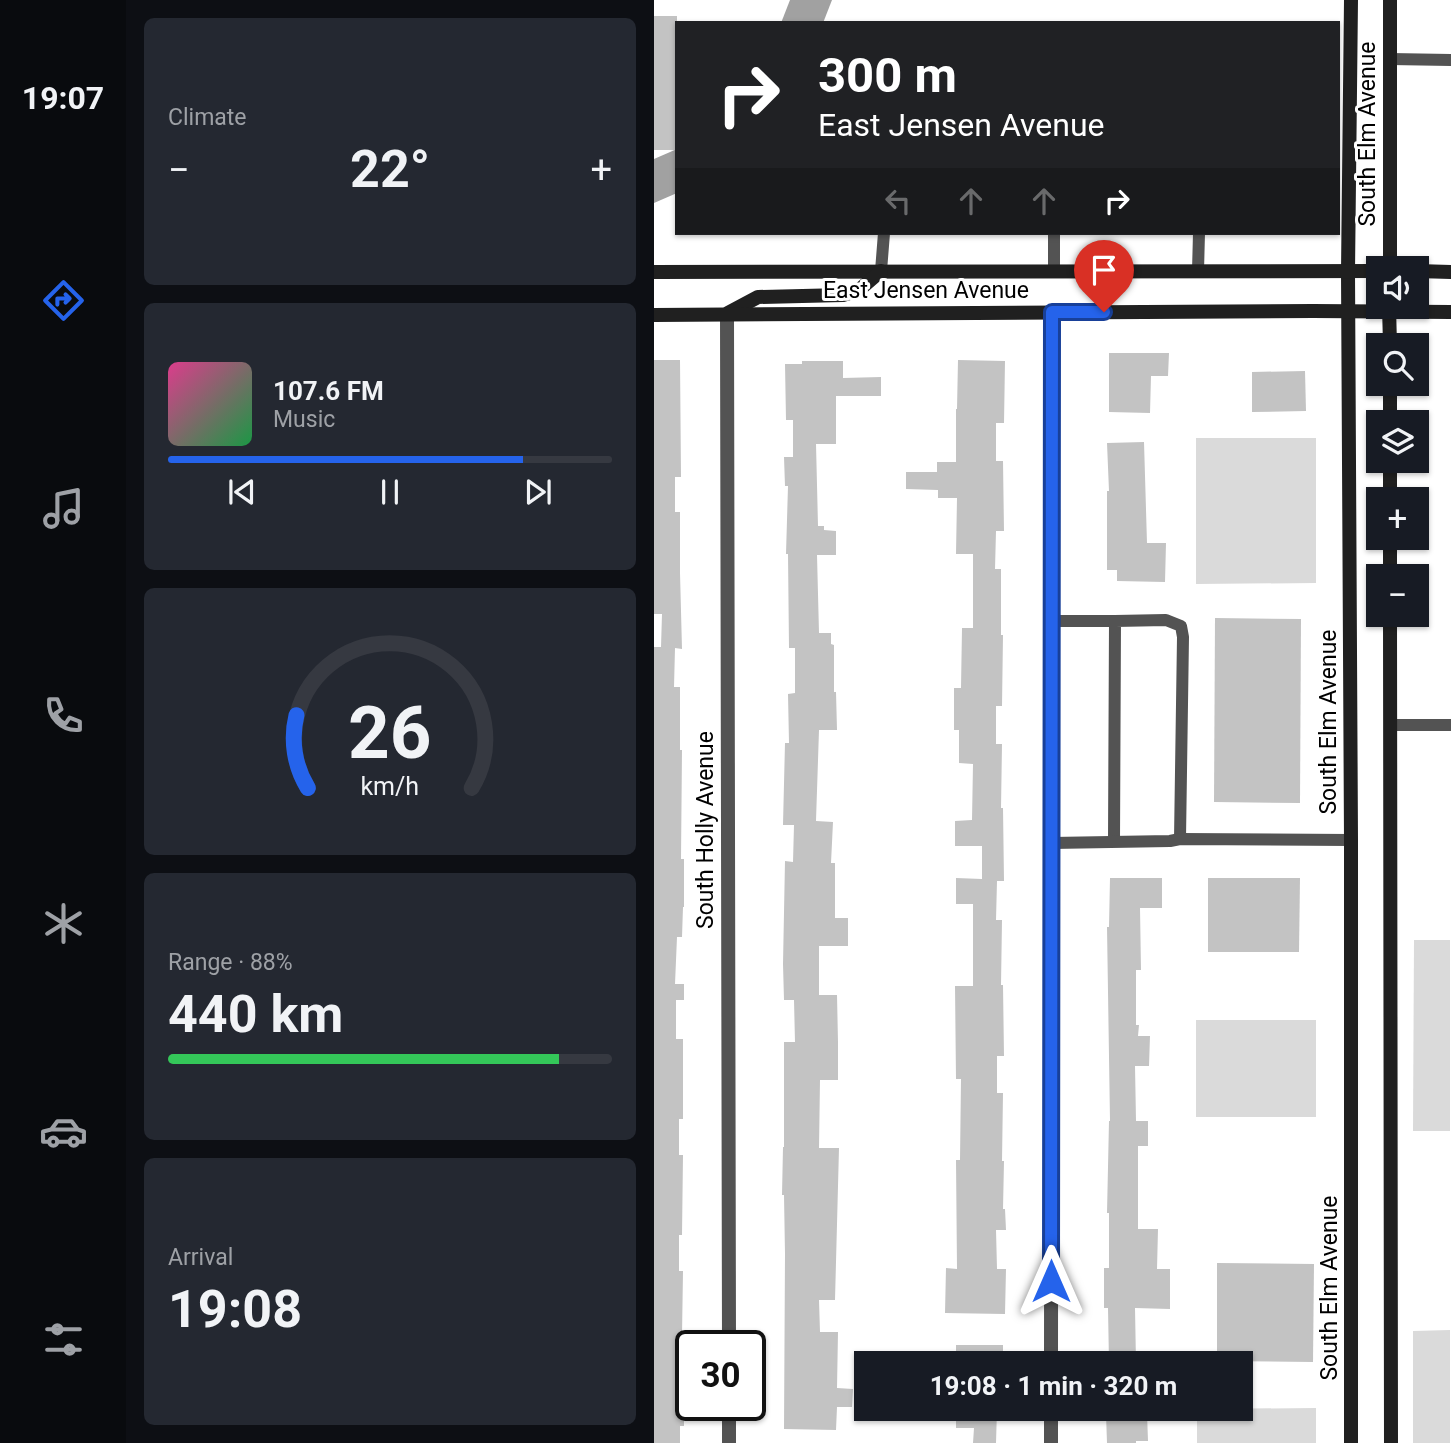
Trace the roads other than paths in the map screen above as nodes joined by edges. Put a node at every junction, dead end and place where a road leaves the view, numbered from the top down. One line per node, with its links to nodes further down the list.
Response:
1 (1351, 0): 5 (main road, South Elm Avenue)
2 (1390, 0): 3 (main road, South Elm Avenue)
3 (1390, 59): 4 (lane); 9 (main road, South Elm Avenue)
4 (1450, 60)
5 (1345, 107): 16 (main road, South Elm Avenue)
6 (884, 235): 10 (lane)
7 (1054, 235): 11 (lane)
8 (1199, 235): 12 (lane)
9 (1390, 256)
10 (882, 271): 11 (main road, East Jensen Avenue); 15 (main road, East Jensen Avenue); 23 (main road)
11 (1054, 271): 12 (main road, East Jensen Avenue)
12 (1198, 271): 16 (main road, East Jensen Avenue)
13 (1366, 271): 16 (main road, East Jensen Avenue)
14 (1429, 271): 17 (main road)
15 (654, 272)
16 (1348, 272): 19 (main road, South Elm Avenue)
17 (1450, 272)
18 (1366, 310): 19 (main road, East Jensen Avenue)
19 (1349, 311): 21 (main road, East Jensen Avenue); 31 (main road, South Elm Avenue)
20 (1429, 311): 22 (main road, East Jensen Avenue)
21 (1052, 312): 23 (main road, East Jensen Avenue); 25 (street)
22 (1450, 312)
23 (727, 314): 24 (main road, East Jensen Avenue); 34 (street, South Holly Avenue)
24 (654, 315)
25 (1052, 621): 26 (lane); 33 (street)
26 (1115, 621): 30 (lane); 32 (lane)
27 (1390, 627): 28 (main road)
28 (1391, 725): 29 (lane); 41 (main road)
29 (1450, 725)
30 (1180, 839): 31 (lane); 32 (lane)
31 (1352, 840): 40 (main road, South Elm Avenue)
32 (1114, 841): 33 (lane)
33 (1052, 843): 35 (street)
34 (729, 1330)
35 (1051, 1351)
36 (729, 1421): 38 (street)
37 (1051, 1421): 39 (street)
38 (729, 1443)
39 (1051, 1443)
40 (1352, 1443)
41 (1391, 1443)

